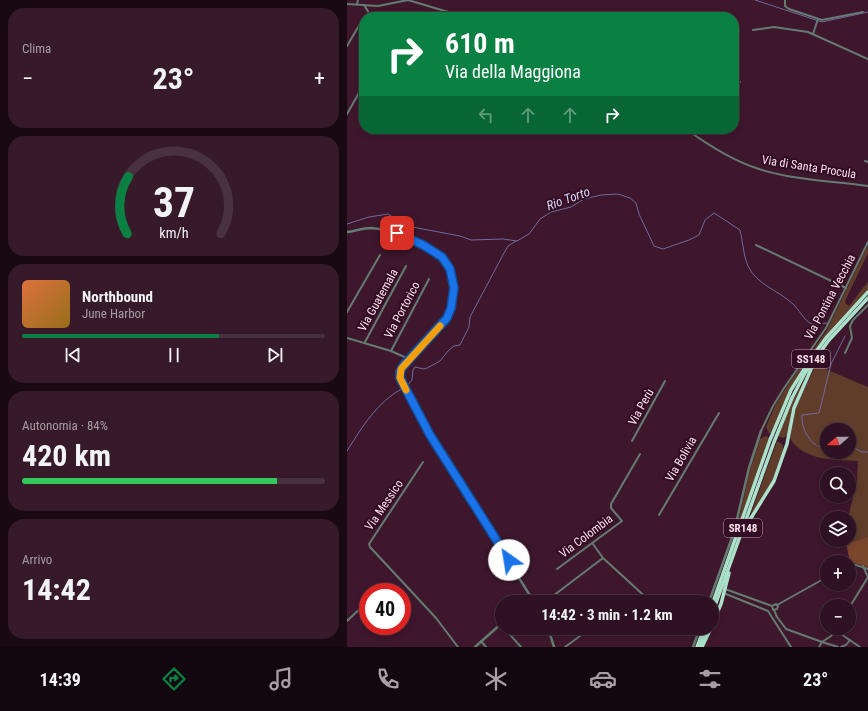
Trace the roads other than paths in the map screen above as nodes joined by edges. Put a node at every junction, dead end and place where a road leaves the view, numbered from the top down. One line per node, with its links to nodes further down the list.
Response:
1 (358, 0): 4 (street)
2 (785, 0): 9 (street)
3 (347, 4): 4 (street)
4 (357, 4): 5 (street)
5 (364, 5): 6 (street); 7 (street)
6 (368, 11)
7 (448, 12)
8 (863, 12): 9 (street)
9 (818, 19): 12 (street)
10 (359, 26): 13 (street)
11 (753, 30): 12 (street)
12 (813, 34): 14 (street)
13 (347, 46)
14 (868, 59)
15 (359, 93): 16 (street)
16 (347, 114)
17 (694, 134): 18 (street, Via di Santa Procula)
18 (868, 186)
19 (347, 232): 37 (street)
20 (868, 242): 25 (street, Via Pontina Vecchia)
21 (756, 245): 25 (street)
22 (380, 255): 29 (street)
23 (406, 266): 33 (street, Via Guatemala)
24 (429, 279): 34 (street, Via Portorico)
25 (846, 288): 41 (street, Via Pontina Vecchia)
26 (868, 292): 30 (highway, SS148)
27 (868, 298): 30 (highway, SS148)
28 (868, 306): 35 (street)
29 (347, 312)
30 (839, 326): 31 (highway, SS148)
31 (834, 331): 36 (highway, SS148); 39 (highway, SS148)
32 (347, 338): 33 (street)
33 (365, 342): 34 (street)
34 (391, 351): 37 (street)
35 (845, 353)
36 (815, 358): 39 (highway, SS148); 47 (highway)
37 (409, 359): 60 (street)
38 (665, 381): 42 (street, Via Perù)
39 (793, 391): 43 (highway, SR148)
40 (719, 413): 46 (street, Via Bolivia)
41 (761, 431): 63 (street, Via Pontina Vecchia)
42 (632, 441)
43 (772, 441): 47 (highway, SR148); 64 (highway, SR148)
44 (640, 454): 48 (street, Via Colombia)
45 (423, 462): 86 (street, Via Messico)
46 (659, 515)
47 (739, 540): 50 (highway, SR148)
48 (593, 544): 49 (street); 53 (street, Via Colombia)
49 (603, 558): 61 (street); 62 (street)
50 (731, 561): 57 (highway); 65 (highway, SR148)
51 (856, 564): 52 (street)
52 (863, 566): 54 (street); 55 (street)
53 (557, 569)
54 (868, 569)
55 (868, 577): 66 (street)
56 (820, 581): 67 (street)
57 (725, 589): 58 (street); 59 (highway)
58 (734, 592): 59 (street); 68 (street)
59 (725, 594): 69 (highway); 95 (street)
60 (531, 595)
61 (554, 595)
62 (643, 595)
63 (712, 595)
64 (716, 595)
65 (719, 595)
66 (855, 599)
67 (777, 605): 68 (street); 71 (street)
68 (772, 606): 71 (street)
69 (719, 608)
70 (359, 610): 72 (street)
71 (774, 610): 85 (street)
72 (347, 621)
73 (495, 631): 84 (street)
74 (510, 635): 89 (street)
75 (550, 635): 90 (street)
76 (581, 635): 91 (street)
77 (697, 635): 92 (street)
78 (701, 635): 93 (highway)
79 (705, 635): 94 (highway)
80 (707, 635): 94 (highway)
81 (832, 635): 85 (street)
82 (844, 635): 83 (street)
83 (850, 640): 97 (street); 98 (street)
84 (481, 641): 87 (street); 88 (street)
85 (822, 642): 96 (street); 97 (street)
86 (458, 647)
87 (475, 647)
88 (486, 647)
89 (521, 647)
90 (554, 647)
91 (565, 647)
92 (693, 647)
93 (697, 647)
94 (701, 647)
95 (791, 647)
96 (819, 647)
97 (839, 647)
98 (861, 647)

